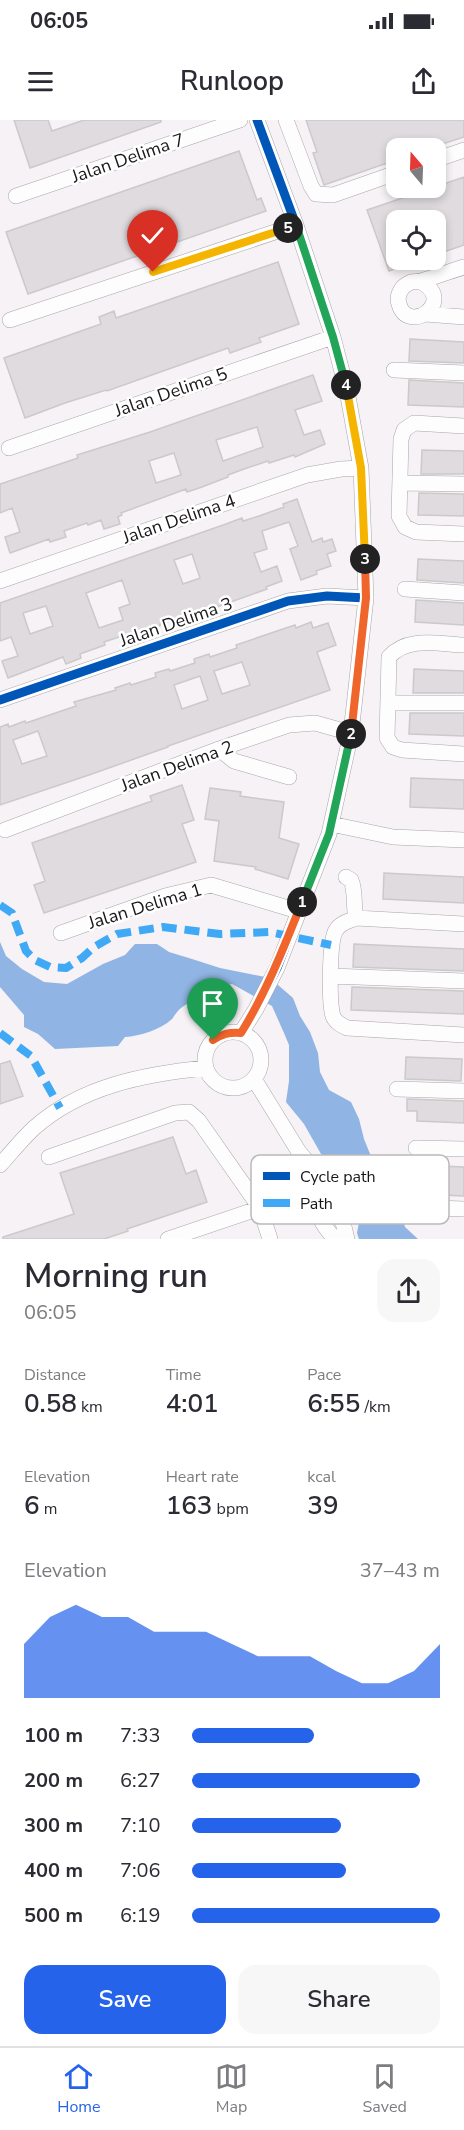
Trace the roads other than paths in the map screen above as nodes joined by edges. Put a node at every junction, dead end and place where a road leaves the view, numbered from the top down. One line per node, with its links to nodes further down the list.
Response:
1 (240, 120): 7 (street, Jalan Delima 7)
2 (257, 120): 8 (street)
3 (286, 120): 6 (street)
4 (464, 150): 5 (street)
5 (446, 156)
6 (386, 177)
7 (16, 196)
8 (296, 225): 13 (street); 14 (street)
9 (464, 267): 10 (street)
10 (421, 282): 11 (street); 11 (street)
11 (425, 314): 12 (street)
12 (464, 317)
13 (10, 320)
14 (333, 337): 18 (street, Jalan Delima 5); 19 (street)
15 (394, 370): 16 (street)
16 (464, 373)
17 (464, 426): 20 (street)
18 (9, 448)
19 (361, 468): 23 (street, Jalan Delima 4); 26 (street)
20 (400, 483): 21 (street); 22 (street)
21 (464, 484)
22 (464, 534)
23 (0, 580)
24 (405, 589): 25 (street)
25 (464, 593)
26 (366, 598): 28 (street, Jalan Delima 3); 31 (street)
27 (464, 645): 29 (street)
28 (0, 700)
29 (389, 703): 30 (street); 33 (street)
30 (464, 703)
31 (351, 733): 32 (street, Jalan Delima 2); 35 (street)
32 (219, 749): 34 (street); 36 (street, Jalan Delima 2)
33 (464, 754)
34 (289, 777)
35 (331, 824): 37 (street); 39 (street)
36 (5, 830)
37 (464, 840)
38 (346, 878): 40 (street)
39 (298, 910): 42 (street, Jalan Delima 1); 45 (street)
40 (356, 918): 41 (street); 43 (street)
41 (464, 924)
42 (61, 933)
43 (331, 976): 44 (street); 46 (street)
44 (464, 981)
45 (241, 1033): 47 (street); 48 (street)
46 (464, 1035)
47 (205, 1068): 48 (street); 57 (street)
48 (254, 1079): 53 (street)
49 (397, 1089): 50 (street)
50 (464, 1091)
51 (416, 1148): 52 (street)
52 (464, 1149)
53 (299, 1152): 54 (street); 55 (street)
54 (300, 1155)
55 (302, 1155)
56 (49, 1157): 58 (street)
57 (0, 1166)
58 (251, 1195)
59 (449, 1208): 60 (street)
60 (464, 1209)
61 (251, 1211): 65 (street)
62 (265, 1224): 66 (street)
63 (324, 1224): 67 (street)
64 (343, 1224): 68 (street)
65 (168, 1239)
66 (270, 1239)
67 (335, 1239)
68 (346, 1239)

